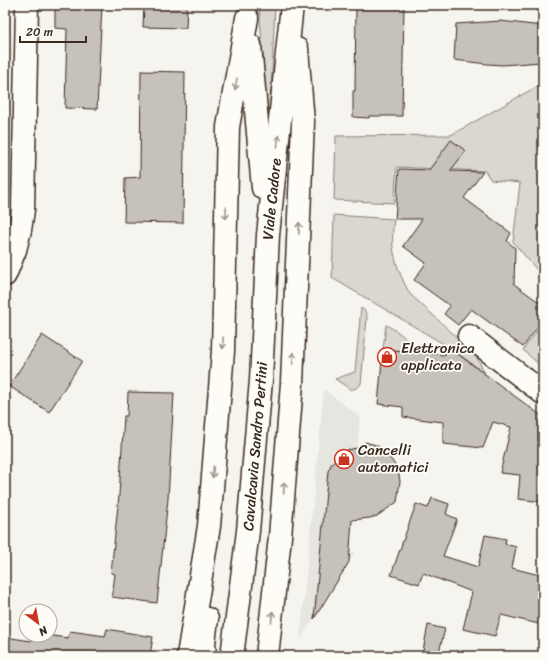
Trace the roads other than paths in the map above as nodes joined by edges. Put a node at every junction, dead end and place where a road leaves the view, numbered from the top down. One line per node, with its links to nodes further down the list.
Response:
1 (27, 5): 5 (main road)
2 (293, 5): 4 (main road, Viale Cadore, one-way to 2); 10 (main road, one-way to 2)
3 (247, 11): 4 (main road, Viale Cadore); 9 (main road, one-way to 9)
4 (268, 235): 13 (main road, Cavalcavia Sandro Pertini)
5 (10, 247): 6 (main road)
6 (5, 275)
7 (469, 336): 8 (main road)
8 (543, 394)
9 (209, 526): 11 (main road); 12 (main road)
10 (267, 654)
11 (188, 656)
12 (205, 656)
13 (232, 656)

